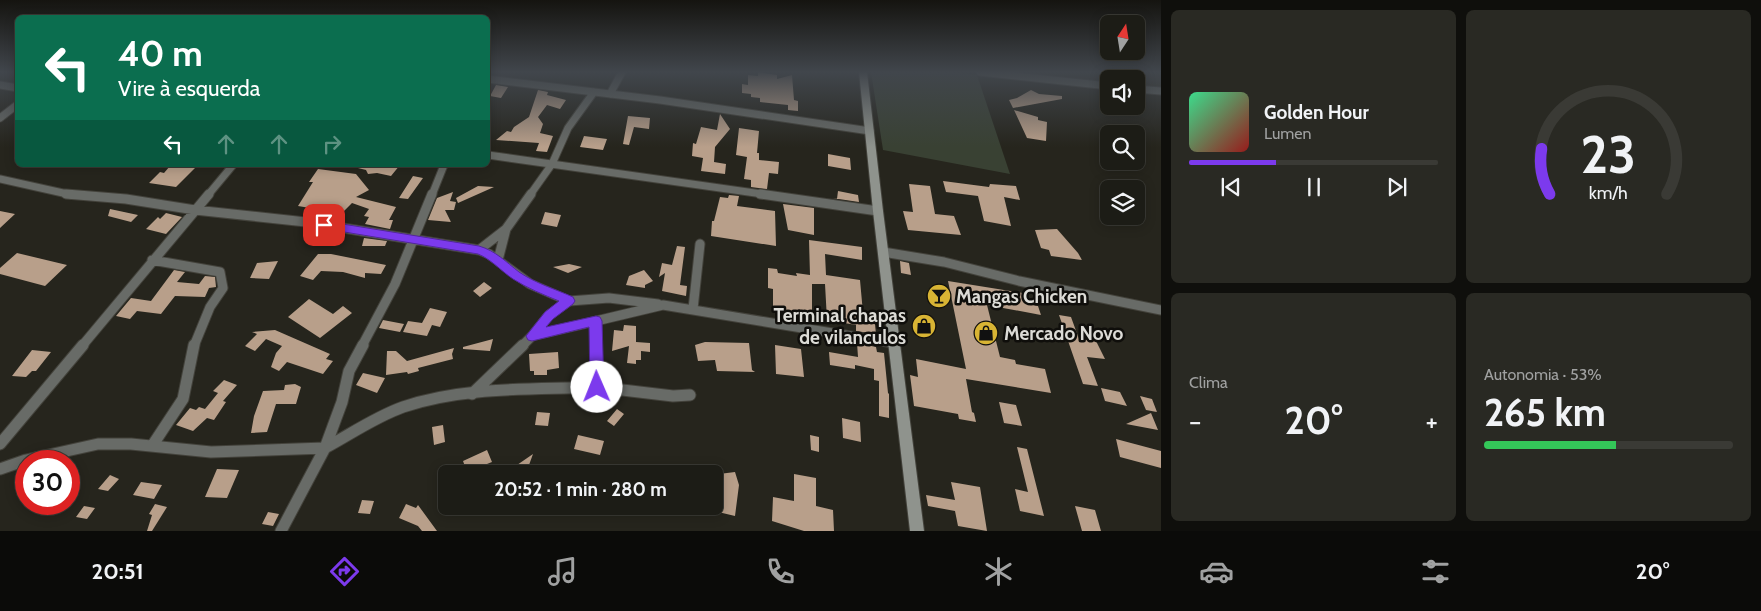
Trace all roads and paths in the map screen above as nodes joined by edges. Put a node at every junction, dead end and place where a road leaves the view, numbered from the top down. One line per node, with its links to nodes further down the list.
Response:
1 (591, 97): 8 (street)
2 (630, 97): 6 (street)
3 (866, 97): 6 (main road)
4 (15, 106): 5 (street)
5 (0, 118)
6 (870, 131): 13 (main road)
7 (490, 155): 8 (street)
8 (552, 164): 13 (street); 14 (street)
9 (231, 167): 12 (street)
10 (443, 167): 15 (street)
11 (0, 179): 12 (street)
12 (194, 210): 15 (street); 19 (street)
13 (878, 212): 18 (main road)
14 (506, 229): 17 (street); 20 (street)
15 (412, 240): 17 (street); 33 (street)
16 (700, 244): 23 (street)
17 (479, 250): 20 (street)
18 (883, 252): 24 (street); 27 (main road)
19 (152, 260): 31 (street); 32 (street)
20 (498, 260): 21 (street)
21 (569, 301): 22 (street); 26 (street)
22 (663, 305): 23 (street); 25 (street)
23 (693, 309): 27 (street)
24 (1161, 310)
25 (596, 321): 26 (street); 28 (street)
26 (532, 336): 29 (street)
27 (893, 343): 36 (main road)
28 (597, 387): 29 (street); 30 (street)
29 (472, 394): 33 (street)
30 (690, 395)
31 (0, 444)
32 (152, 446): 33 (street); 34 (street)
33 (325, 448): 35 (street)
34 (0, 470)
35 (281, 531)
36 (917, 531)

